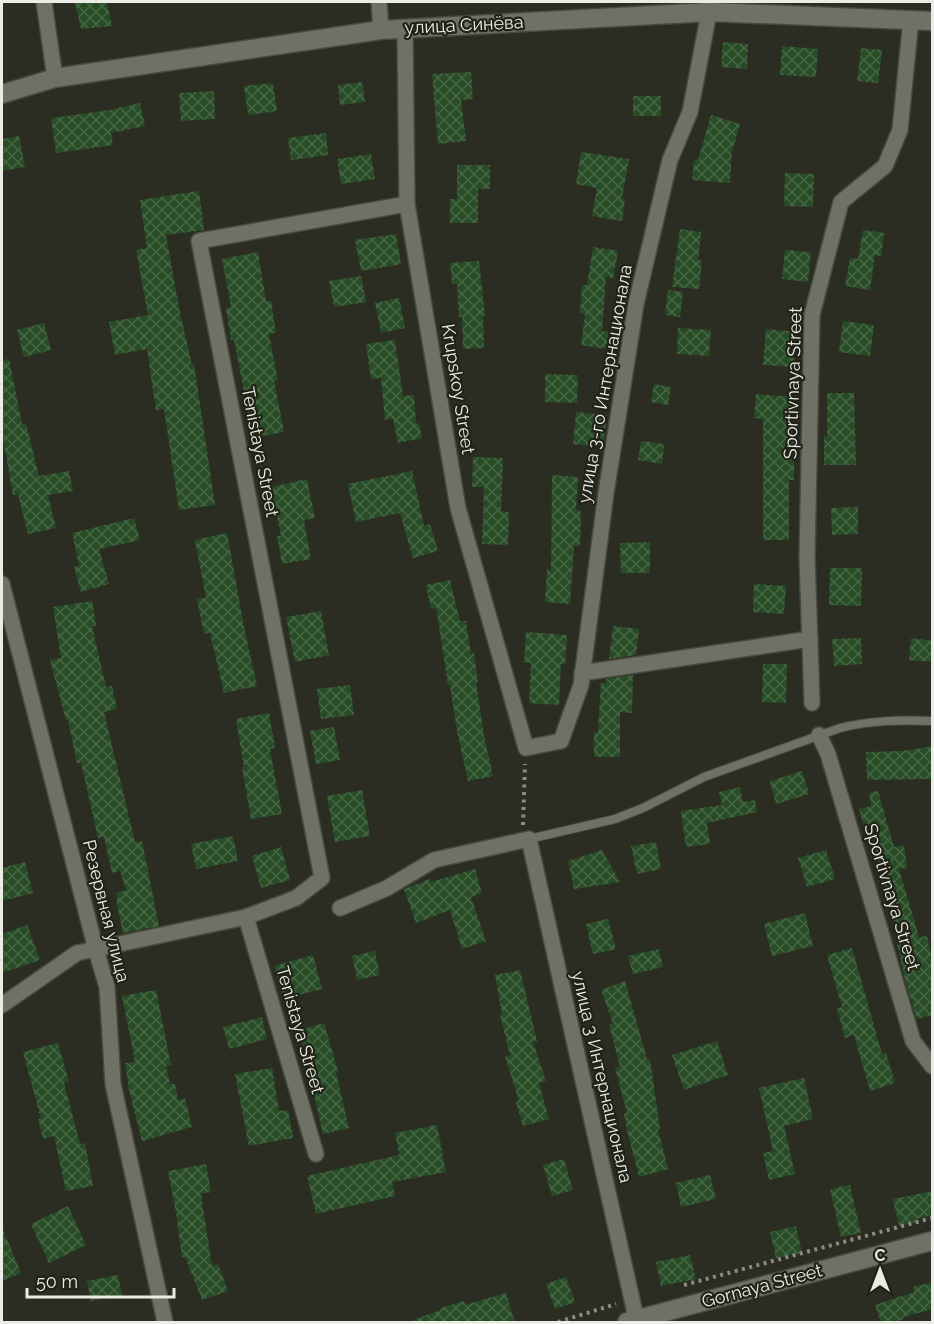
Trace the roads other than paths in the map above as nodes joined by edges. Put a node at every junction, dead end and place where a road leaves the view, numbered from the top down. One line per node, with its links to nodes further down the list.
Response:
1 (44, 2): 8 (street)
2 (379, 2): 7 (street)
3 (711, 7): 4 (main road, улица Синёва); 6 (main road, улица Синёва); 13 (street, улица 3-го Интернационала)
4 (911, 20): 5 (main road, улица Синёва); 12 (street, Sportivnaya Street)
5 (933, 21)
6 (405, 29): 7 (main road, улица Синёва); 10 (street, Krupskoy Street)
7 (381, 30): 8 (main road, улица Синёва)
8 (55, 78): 9 (main road, улица Синёва)
9 (2, 94)
10 (407, 204): 17 (street, Krupskoy Street); 20 (street, Tenistaya Street)
11 (2, 584): 21 (street, Резервная улица)
12 (810, 639): 13 (street); 14 (street, Sportivnaya Street)
13 (582, 673): 17 (street, улица 3-го Интернационала)
14 (812, 703)
15 (933, 721): 16 (lane)
16 (819, 735): 18 (lane); 23 (street, Sportivnaya Street)
17 (526, 748)
18 (526, 839): 19 (street); 26 (street, улица 3 Интернационала)
19 (340, 908)
20 (246, 917): 21 (street); 24 (street, Tenistaya Street)
21 (96, 950): 22 (street); 27 (street, Резервная улица)
22 (2, 1005)
23 (933, 1066)
24 (316, 1154)
25 (933, 1241): 26 (main road, Gornaya Street)
26 (634, 1322)
27 (165, 1323)

